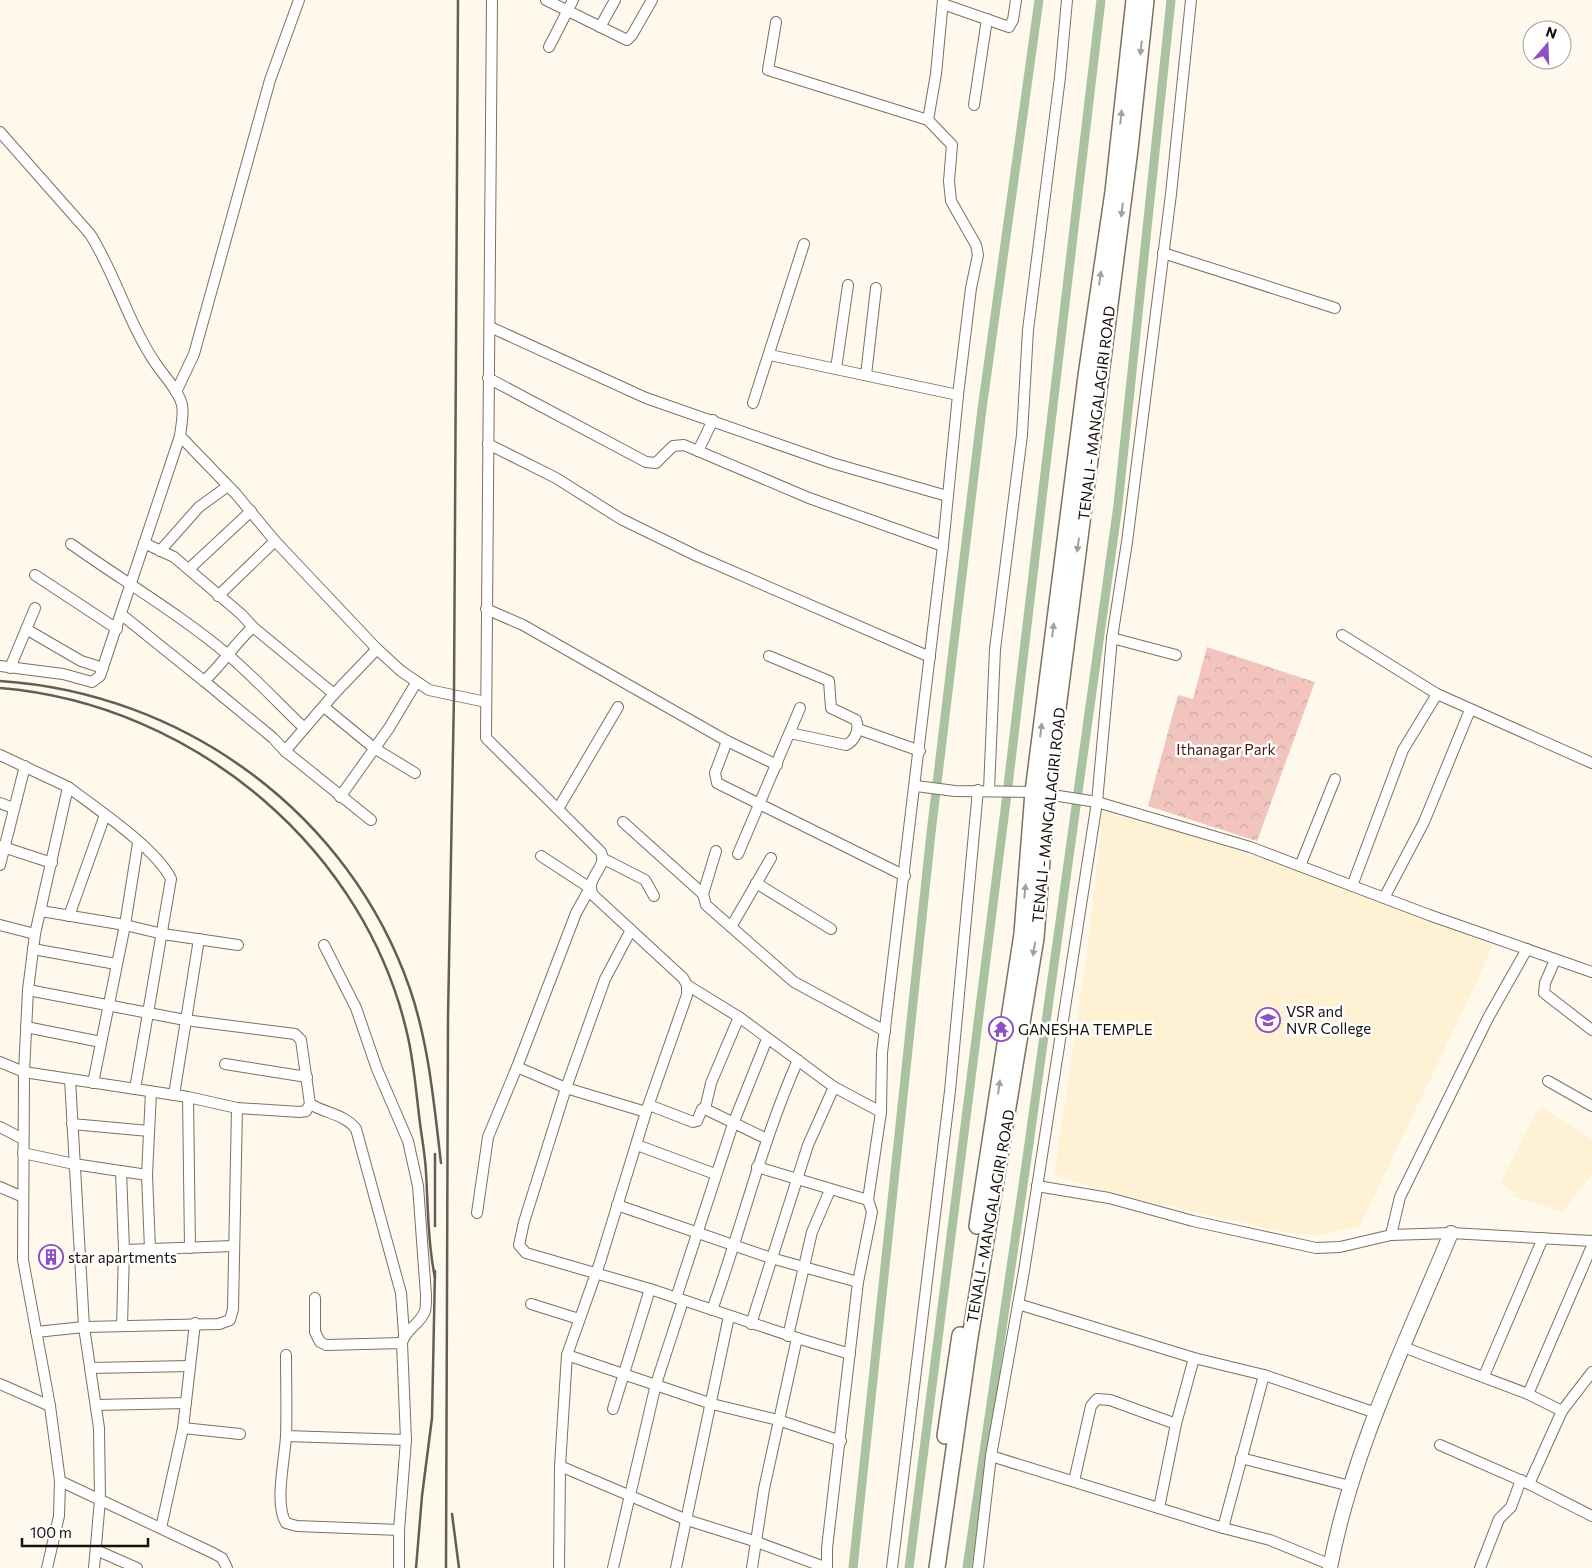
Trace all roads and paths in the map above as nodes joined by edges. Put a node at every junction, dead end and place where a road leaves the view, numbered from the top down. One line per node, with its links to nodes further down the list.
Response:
1 (299, 0): 31 (street)
2 (492, 0): 26 (street)
3 (546, 0): 13 (street)
4 (573, 0): 13 (street)
5 (615, 0): 16 (street)
6 (652, 0): 16 (street)
7 (1016, 0): 14 (street)
8 (1067, 0): 90 (street)
9 (1134, 0): 91 (main road, TENALI - MANGALAGIRI ROAD, one-way to 9)
10 (1146, 0): 91 (main road, TENALI - MANGALAGIRI ROAD, one-way to 91)
11 (1191, 0): 22 (street)
12 (943, 2): 14 (street); 19 (street)
13 (568, 11): 16 (street); 17 (street)
14 (987, 20): 18 (street)
15 (776, 22): 19 (street)
16 (600, 27)
17 (549, 47)
18 (974, 105)
19 (928, 120): 32 (street)
20 (0, 132): 31 (street)
21 (804, 244): 27 (street)
22 (1163, 253): 25 (street); 57 (street)
23 (848, 285): 28 (street)
24 (876, 288): 29 (street)
25 (1335, 308)
26 (490, 327): 30 (street); 34 (street)
27 (770, 354): 28 (street); 33 (street)
28 (836, 369): 29 (street)
29 (866, 376): 32 (street)
30 (488, 378): 36 (street); 37 (street)
31 (176, 392): 35 (street)
32 (958, 395): 39 (street)
33 (753, 403)
34 (713, 420): 37 (street); 39 (street)
35 (180, 436): 38 (street); 42 (street)
36 (488, 444): 51 (street); 62 (street)
37 (698, 451): 44 (street)
38 (228, 486): 40 (street); 45 (street)
39 (948, 496): 44 (street)
40 (251, 511): 41 (street); 46 (street)
41 (275, 541): 49 (street); 58 (street)
42 (144, 543): 45 (street); 48 (street)
43 (71, 544): 48 (street)
44 (944, 546): 62 (street)
45 (160, 551): 46 (street)
46 (189, 570): 49 (street)
47 (35, 575): 54 (street)
48 (130, 586): 52 (street); 59 (street)
49 (218, 596): 53 (street)
50 (35, 608): 55 (street)
51 (486, 609): 69 (street); 77 (street)
52 (122, 615): 54 (street); 65 (street)
53 (253, 627): 59 (street); 67 (street)
54 (117, 629): 64 (street)
55 (26, 630): 63 (street); 64 (street)
56 (1342, 635): 68 (street)
57 (1112, 638): 60 (street); 93 (street)
58 (377, 648): 66 (street); 67 (street)
59 (227, 654): 65 (street); 74 (street)
60 (1176, 655)
61 (769, 656): 75 (street)
62 (930, 657): 80 (street)
63 (5, 667): 64 (street)
64 (103, 668)
65 (204, 682): 79 (street)
66 (416, 683): 69 (street); 78 (street)
67 (334, 694): 70 (street)
68 (1436, 694): 73 (street); 113 (street)
69 (486, 702): 97 (street)
70 (324, 707): 74 (street); 78 (street)
71 (618, 707): 97 (street)
72 (800, 708): 76 (street)
73 (1470, 710): 82 (street); 117 (street)
74 (304, 728): 79 (street)
75 (858, 729): 76 (street); 80 (street)
76 (790, 733): 83 (street)
77 (727, 742): 83 (street); 95 (street)
78 (374, 748): 85 (street); 92 (street)
79 (285, 751): 92 (street)
80 (920, 751): 87 (street)
81 (0, 755): 84 (street)
82 (1592, 763)
83 (777, 765): 95 (street)
84 (25, 766): 88 (street); 96 (street)
85 (415, 773)
86 (1335, 779): 110 (street)
87 (916, 786): 89 (street); 111 (street)
88 (68, 787): 98 (street); 108 (street)
89 (978, 790): 90 (street); 275 (street)
90 (989, 790): 91 (street)
91 (1040, 793): 93 (street); 276 (main road, TENALI - MANGALAGIRI ROAD, one-way to 91); 277 (main road, TENALI - MANGALAGIRI ROAD, one-way to 277)
92 (340, 796): 99 (street)
93 (1092, 801): 110 (street); 181 (street)
94 (0, 803): 96 (street)
95 (759, 804): 104 (street); 111 (street)
96 (13, 808): 102 (street)
97 (558, 809): 106 (street)
98 (105, 815): 101 (street); 119 (street)
99 (371, 820)
100 (623, 822): 115 (street)
101 (138, 843): 121 (street); 126 (street)
102 (2, 847): 108 (street); 109 (street)
103 (716, 851): 115 (street)
104 (738, 854)
105 (542, 856): 114 (street)
106 (604, 858): 114 (street); 116 (street)
107 (771, 858): 112 (street)
108 (52, 863): 118 (street)
109 (0, 864)
110 (1300, 866): 113 (street)
111 (905, 876): 143 (street)
112 (756, 883): 122 (street); 123 (street)
113 (1352, 886): 117 (street)
114 (590, 888): 124 (street); 149 (street)
115 (703, 894): 122 (street)
116 (654, 896)
117 (1384, 898): 131 (street)
118 (40, 911): 119 (street); 125 (street)
119 (69, 916): 121 (street)
120 (0, 925): 125 (street)
121 (125, 925): 126 (street); 133 (street)
122 (730, 927): 143 (street)
123 (831, 929)
124 (631, 930): 135 (street); 156 (street)
125 (35, 934): 130 (street)
126 (163, 934): 127 (street); 138 (street)
127 (199, 939): 128 (street); 140 (street)
128 (238, 945)
129 (324, 945): 217 (street)
130 (33, 949): 133 (street); 136 (street)
131 (1527, 950): 132 (street); 190 (street)
132 (1555, 960): 134 (street); 142 (street)
133 (116, 964): 137 (street)
134 (1592, 972)
135 (687, 985): 139 (street); 164 (street)
136 (28, 990): 137 (street); 141 (street)
137 (108, 1006): 138 (street); 145 (street)
138 (149, 1013): 140 (street); 157 (street)
139 (739, 1017): 144 (street); 165 (street)
140 (185, 1020): 151 (street); 159 (street)
141 (26, 1027): 145 (street); 150 (street)
142 (1592, 1030)
143 (885, 1031): 166 (street)
144 (767, 1040): 146 (street); 168 (street)
145 (102, 1042): 154 (street)
146 (798, 1060): 155 (street); 172 (street)
147 (0, 1062): 150 (street)
148 (225, 1064): 151 (street)
149 (517, 1067): 156 (street); 187 (street)
150 (24, 1072): 152 (street); 171 (street)
151 (307, 1077): 161 (street)
152 (70, 1079): 154 (street); 167 (street)
153 (1548, 1081): 162 (street)
154 (93, 1083): 157 (street)
155 (834, 1087): 166 (street); 180 (street)
156 (566, 1088): 164 (street); 201 (street)
157 (135, 1089): 158 (street)
158 (151, 1092): 159 (street); 170 (street)
159 (174, 1095): 160 (street)
160 (188, 1097): 163 (street); 196 (street)
161 (310, 1104): 163 (street); 217 (street)
162 (1592, 1106)
163 (237, 1108): 194 (street)
164 (648, 1108): 165 (street); 173 (street)
165 (705, 1109): 168 (street)
166 (881, 1112): 185 (street)
167 (72, 1124): 170 (street); 175 (street)
168 (733, 1124): 172 (street); 178 (street)
169 (0, 1127): 171 (street)
170 (149, 1131): 179 (street)
171 (23, 1139): 174 (street)
172 (767, 1139): 176 (street)
173 (637, 1145): 178 (street); 186 (street)
174 (23, 1153): 175 (street); 184 (street)
175 (74, 1164): 177 (street); 214 (street)
176 (757, 1167): 180 (street); 193 (street)
177 (121, 1171): 179 (street); 198 (street)
178 (715, 1174): 189 (street)
179 (147, 1175): 197 (street)
180 (796, 1180): 183 (street); 199 (street)
181 (1038, 1186): 190 (street); 207 (street)
182 (0, 1187): 184 (street)
183 (830, 1190): 185 (street); 200 (street)
184 (23, 1197): 215 (street)
185 (868, 1200): 202 (street)
186 (617, 1205): 189 (street); 201 (street)
187 (478, 1213)
188 (1451, 1233): 190 (street); 191 (street); 218 (street)
189 (696, 1234): 193 (street); 205 (street)
190 (1390, 1235)
191 (1543, 1238): 192 (street); 228 (street)
192 (1592, 1241)
193 (736, 1245): 199 (street); 208 (street)
194 (234, 1246): 196 (street); 211 (street)
195 (1592, 1246): 231 (street)
196 (190, 1248): 197 (street)
197 (150, 1249): 198 (street)
198 (124, 1250): 213 (street)
199 (771, 1258): 200 (street); 212 (street)
200 (804, 1268): 202 (street); 216 (street)
201 (596, 1273): 203 (street); 210 (street)
202 (858, 1282): 219 (street)
203 (650, 1289): 205 (street); 226 (street)
204 (315, 1298): 217 (street)
205 (680, 1299): 208 (street); 230 (street)
206 (531, 1304): 210 (street)
207 (1018, 1304): 222 (street); 247 (street)
208 (712, 1310): 209 (street)
209 (729, 1316): 212 (street); 233 (street)
210 (580, 1319): 221 (street)
211 (195, 1323): 213 (street); 223 (street)
212 (751, 1324): 216 (street)
213 (122, 1326): 214 (street)
214 (84, 1327): 215 (street); 224 (street)
215 (36, 1332): 235 (street)
216 (792, 1337): 219 (street); 239 (street)
217 (403, 1339): 244 (street)
218 (1403, 1348): 228 (street); 238 (street)
219 (850, 1354): 245 (street)
220 (286, 1355): 243 (street)
221 (567, 1355): 226 (street); 249 (street)
222 (1194, 1358): 227 (street); 240 (street)
223 (190, 1366): 224 (street); 232 (street)
224 (90, 1368): 234 (street)
225 (1592, 1372): 237 (street)
226 (624, 1374): 230 (street); 236 (street)
227 (1264, 1375): 238 (street); 248 (street)
228 (1484, 1376): 231 (street)
229 (0, 1384): 235 (street)
230 (656, 1384): 233 (street); 254 (street)
231 (1528, 1394): 237 (street)
232 (186, 1403): 234 (street); 241 (street)
233 (712, 1404): 239 (street); 258 (street)
234 (96, 1405): 255 (street)
235 (50, 1406): 250 (street)
236 (613, 1409)
237 (1562, 1411): 252 (street)
238 (1376, 1414): 253 (street)
239 (778, 1420): 245 (street); 262 (street)
240 (1176, 1424): 251 (street); 256 (street)
241 (184, 1428): 242 (street); 259 (street)
242 (240, 1434)
243 (286, 1436): 244 (street); 261 (street)
244 (406, 1440): 261 (street)
245 (840, 1441): 274 (street)
246 (1440, 1445): 252 (street)
247 (991, 1456): 251 (street); 278 (street)
248 (1242, 1458): 253 (street); 260 (street)
249 (560, 1466): 254 (street); 270 (street)
250 (60, 1480): 255 (street); 265 (street)
251 (1074, 1481): 256 (street)
252 (1525, 1482): 257 (street); 279 (street)
253 (1350, 1486): 264 (street)
254 (630, 1497): 258 (street); 271 (street)
255 (100, 1500): 259 (street); 263 (street)
256 (1159, 1508): 260 (street)
257 (1592, 1516)
258 (687, 1520): 262 (street); 272 (street)
259 (161, 1528): 268 (street)
260 (1223, 1528): 264 (street)
261 (399, 1530): 269 (street)
262 (754, 1541): 273 (street); 274 (street)
263 (96, 1550): 266 (street); 267 (street)
264 (1331, 1566)
265 (47, 1568)
266 (94, 1568)
267 (137, 1568)
268 (227, 1568)
269 (399, 1568)
270 (559, 1568)
271 (613, 1568)
272 (676, 1568)
273 (752, 1568)
274 (827, 1568)
275 (892, 1568)
276 (928, 1568)
277 (937, 1568)
278 (978, 1568)
279 (1480, 1568)

